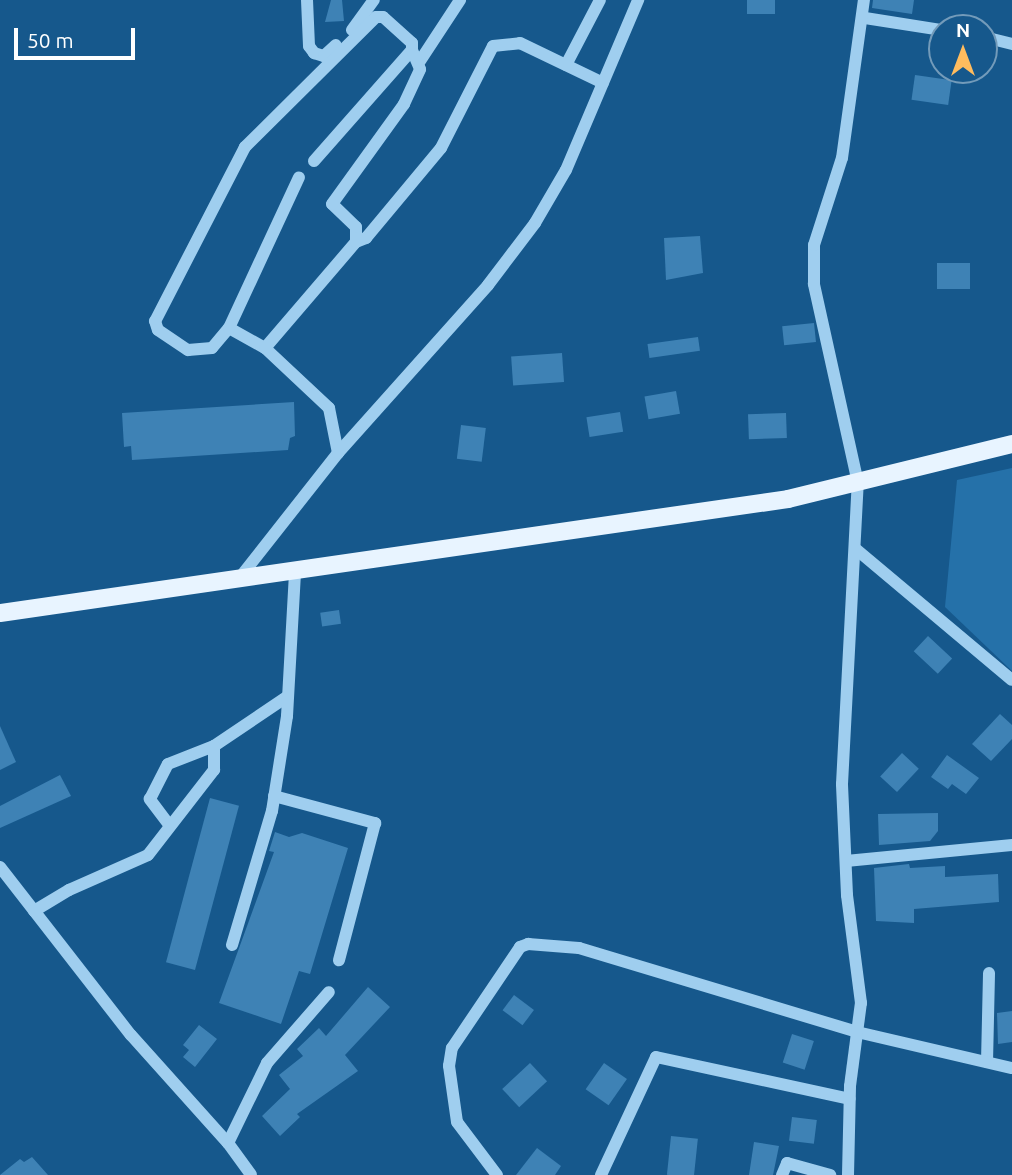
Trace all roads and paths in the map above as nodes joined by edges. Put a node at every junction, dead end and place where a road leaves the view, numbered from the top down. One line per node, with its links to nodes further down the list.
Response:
1 (307, 0): 2 (street)
2 (374, 0)
3 (460, 0): 9 (street)
4 (600, 0): 10 (street)
5 (638, 0): 11 (street)
6 (864, 0): 7 (street)
7 (865, 18): 8 (street); 19 (street)
8 (928, 28)
9 (416, 56): 12 (street); 14 (street); 15 (street)
10 (566, 65): 11 (street); 14 (street)
11 (603, 83): 18 (street)
12 (314, 161)
13 (299, 177): 15 (street)
14 (356, 242): 16 (street)
15 (229, 328): 16 (street)
16 (265, 348): 18 (street)
17 (1012, 444): 19 (main road)
18 (338, 453): 22 (street)
19 (858, 483): 20 (street); 21 (main road)
20 (857, 551): 24 (street); 30 (street)
21 (295, 573): 22 (main road); 25 (street)
22 (236, 582): 23 (main road)
23 (0, 613)
24 (1012, 680)
25 (288, 696): 26 (street); 27 (street)
26 (214, 746): 28 (street); 28 (street)
27 (274, 796): 33 (street); 34 (street)
28 (170, 826): 32 (street)
29 (1012, 845): 30 (street)
30 (846, 861): 37 (street)
31 (0, 867): 32 (street)
32 (34, 911): 41 (street)
33 (232, 945)
34 (340, 960)
35 (989, 973): 38 (street)
36 (329, 992): 41 (street)
37 (857, 1032): 38 (street); 40 (street); 43 (street)
38 (987, 1062): 39 (street)
39 (1012, 1068)
40 (850, 1099): 44 (street); 47 (street)
41 (228, 1143): 42 (street)
42 (251, 1175)
43 (497, 1175)
44 (601, 1175)
45 (782, 1175): 46 (street)
46 (830, 1175)
47 (848, 1175)

